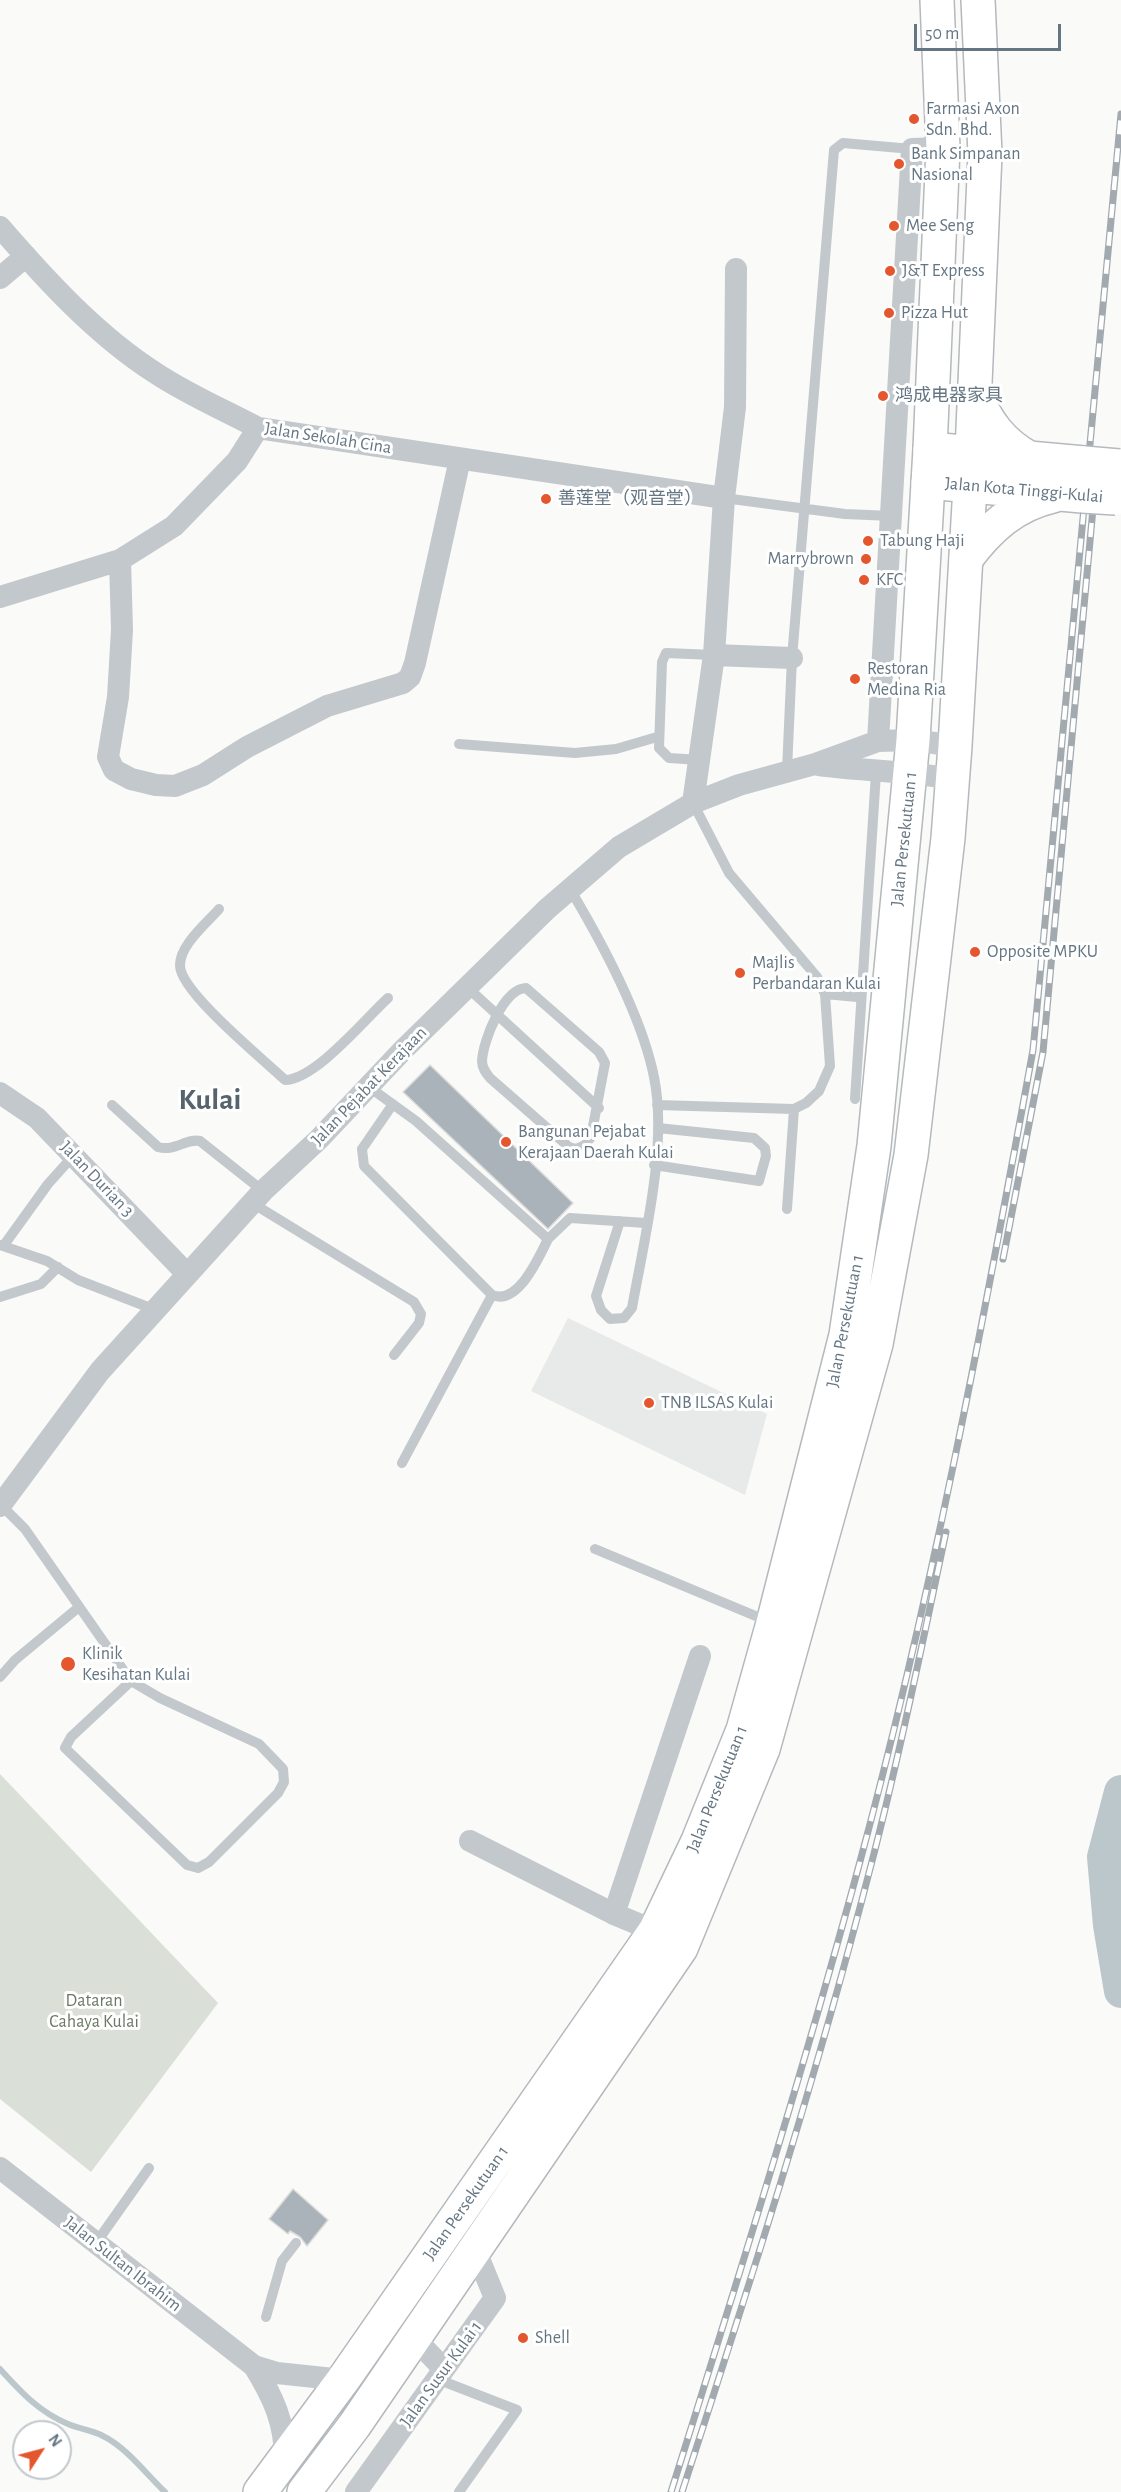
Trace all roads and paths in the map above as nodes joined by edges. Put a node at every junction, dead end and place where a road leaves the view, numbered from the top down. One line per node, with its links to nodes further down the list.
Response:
1 (937, 0): 3 (main road, Jalan Persekutuan 1)
2 (978, 1): 8 (main road, Jalan Persekutuan 1)
3 (927, 148): 10 (main road, Jalan Persekutuan 1); 19 (lane); 20 (street)
4 (0, 226): 5 (street, Jalan Sekolah Cina)
5 (26, 256): 7 (street); 9 (street, Jalan Sekolah Cina)
6 (736, 269): 18 (street)
7 (0, 278)
8 (975, 393): 11 (main road, Jalan Persekutuan 1); 12 (main road)
9 (258, 428): 13 (street, Jalan Sekolah Cina); 22 (street)
10 (930, 449): 11 (main road, Jalan Kota Tinggi-Kulai); 15 (main road, Jalan Persekutuan 1)
11 (972, 453): 12 (main road, Jalan Kota Tinggi-Kulai); 16 (main road, Jalan Persekutuan 1)
12 (1029, 458): 14 (main road, Jalan Kota Tinggi-Kulai, bridge)
13 (459, 459): 18 (street, Jalan Sekolah Cina); 22 (street)
14 (1119, 477): 17 (main road, Jalan Kota Tinggi-Kulai, bridge)
15 (928, 482): 16 (main road, Jalan Kota Tinggi-Kulai); 30 (main road, Jalan Persekutuan 1)
16 (970, 485): 17 (main road, Jalan Kota Tinggi-Kulai); 21 (main road, Jalan Persekutuan 1)
17 (1071, 495): 21 (main road)
18 (724, 498): 19 (lane); 24 (street)
19 (806, 510): 20 (lane); 25 (lane)
20 (892, 516): 27 (street)
21 (966, 559): 29 (main road, Jalan Persekutuan 1)
22 (120, 560): 23 (street)
23 (0, 597)
24 (714, 655): 25 (street); 26 (lane); 31 (street)
25 (792, 658): 33 (lane)
26 (657, 737): 28 (lane); 31 (lane)
27 (878, 741): 30 (street, Jalan Pejabat Kerajaan); 32 (street, Jalan Pejabat Kerajaan)
28 (459, 744)
29 (955, 746): 30 (street); 35 (main road, Jalan Persekutuan 1)
30 (912, 756): 34 (street, Jalan Pejabat Kerajaan); 35 (street); 71 (main road, Jalan Persekutuan 1)
31 (701, 760): 36 (street)
32 (815, 764): 33 (street, Jalan Pejabat Kerajaan); 34 (street, Jalan Pejabat Kerajaan)
33 (787, 770): 36 (street, Jalan Pejabat Kerajaan)
34 (876, 773): 41 (lane)
35 (952, 779): 82 (main road, Jalan Persekutuan 1)
36 (693, 803): 37 (street, Jalan Pejabat Kerajaan); 40 (lane)
37 (570, 888): 39 (street, Jalan Pejabat Kerajaan); 49 (lane)
38 (219, 909): 42 (lane)
39 (468, 988): 43 (lane); 44 (street, Jalan Pejabat Kerajaan)
40 (825, 994): 41 (lane); 51 (lane)
41 (861, 995): 46 (lane)
42 (388, 998)
43 (496, 1014): 50 (lane); 50 (lane); 50 (lane)
44 (369, 1087): 47 (lane); 55 (street, Jalan Pejabat Kerajaan)
45 (0, 1093): 53 (street, Jalan Durian 3)
46 (855, 1100)
47 (393, 1104): 59 (lane); 63 (lane)
48 (112, 1105): 55 (lane)
49 (657, 1105): 51 (lane); 52 (lane)
50 (599, 1108)
51 (794, 1109): 56 (lane)
52 (658, 1128): 54 (lane); 54 (lane)
53 (74, 1155): 60 (lane); 62 (street, Jalan Durian 3)
54 (654, 1165): 58 (lane)
55 (257, 1197): 62 (street, Jalan Pejabat Kerajaan); 66 (lane)
56 (787, 1209)
57 (620, 1221): 58 (lane); 58 (lane); 59 (lane)
58 (646, 1223)
59 (548, 1239): 63 (lane)
60 (2, 1245): 61 (lane)
61 (58, 1267): 64 (lane); 65 (lane)
62 (187, 1274): 65 (street, Jalan Pejabat Kerajaan)
63 (492, 1295): 67 (lane)
64 (0, 1297)
65 (153, 1310): 68 (street, Jalan Pejabat Kerajaan)
66 (393, 1355)
67 (402, 1463)
68 (0, 1506): 70 (lane)
69 (595, 1549): 71 (lane)
70 (79, 1607): 73 (lane); 74 (lane)
71 (773, 1623): 77 (main road, Jalan Persekutuan 1)
72 (700, 1656): 76 (street)
73 (0, 1677)
74 (131, 1681): 74 (lane)
75 (470, 1841): 76 (street)
76 (614, 1914): 77 (street)
77 (655, 1931): 87 (main road, Jalan Persekutuan 1)
78 (0, 2168): 80 (street, Jalan Sultan Ibrahim)
79 (149, 2168): 80 (lane)
80 (96, 2243): 85 (street, Jalan Sultan Ibrahim)
81 (296, 2243): 83 (lane)
82 (475, 2249): 84 (main road, Jalan Persekutuan 1); 86 (street, Jalan Susur Kulai 1)
83 (266, 2317)
84 (414, 2338): 86 (street); 90 (main road, Jalan Persekutuan 1)
85 (250, 2364): 87 (street, Jalan Sultan Ibrahim); 88 (street, Jalan Sultan Ibrahim)
86 (441, 2374): 91 (street, Jalan Susur Kulai 1); 92 (lane)
87 (343, 2380): 88 (main road, Jalan Persekutuan 1)
88 (285, 2459): 89 (main road, Jalan Persekutuan 1)
89 (260, 2492)
90 (304, 2492)
91 (356, 2492)
92 (459, 2492)

